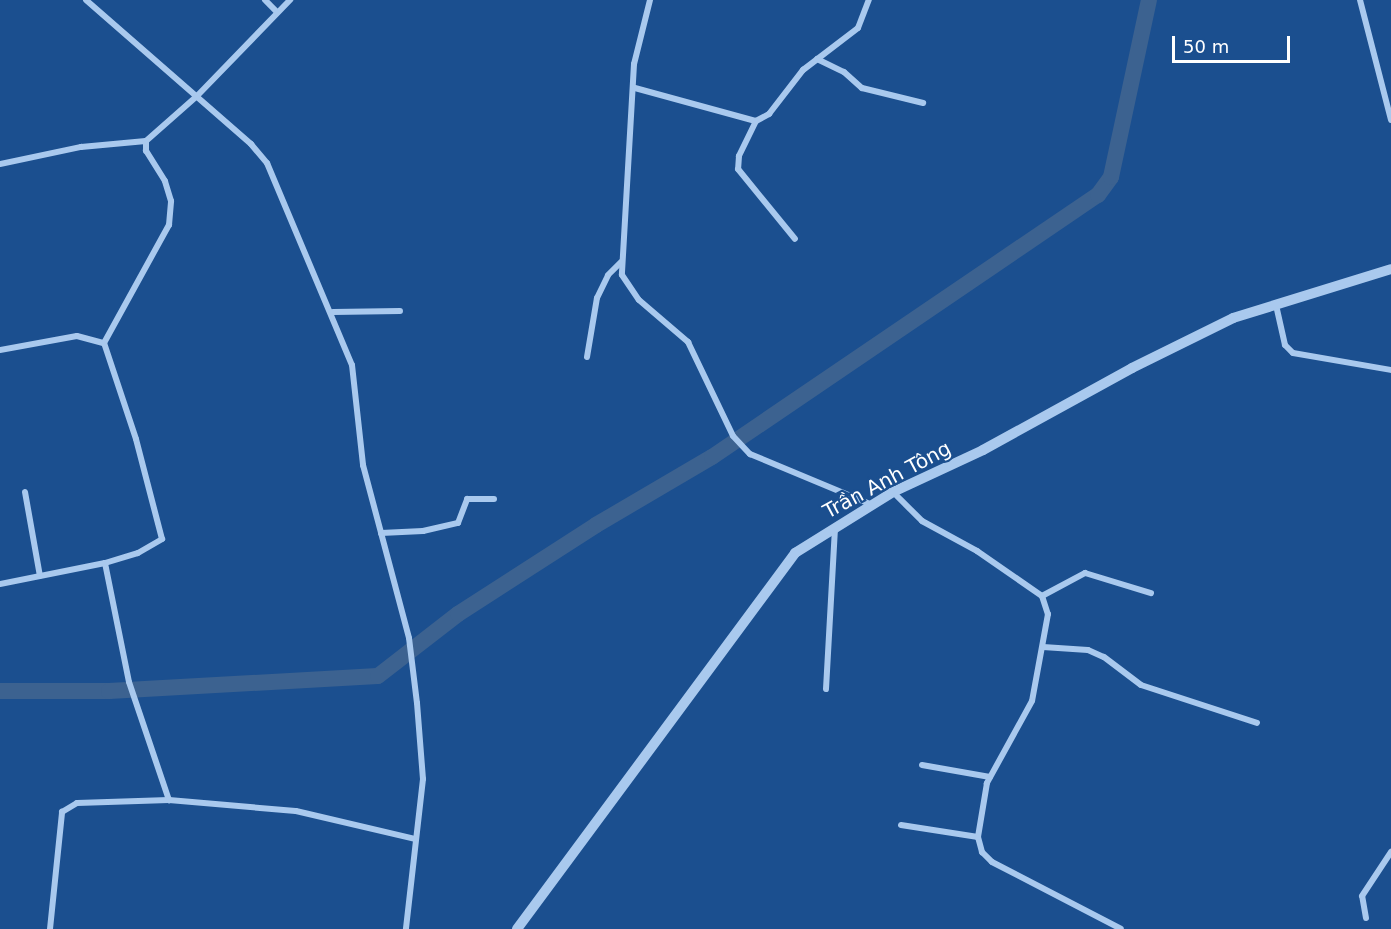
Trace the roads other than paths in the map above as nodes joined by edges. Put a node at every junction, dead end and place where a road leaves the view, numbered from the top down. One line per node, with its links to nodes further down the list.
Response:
1 (86, 0): 10 (street)
2 (265, 0): 7 (street)
3 (290, 0): 7 (street)
4 (650, 0): 9 (street)
5 (869, 0): 8 (street)
6 (1360, 0): 12 (street)
7 (278, 12): 10 (street)
8 (817, 59): 11 (street); 13 (street)
9 (635, 88): 13 (street); 17 (street)
10 (197, 96): 14 (street); 21 (street)
11 (923, 103)
12 (1391, 120)
13 (756, 121): 16 (street)
14 (146, 141): 15 (street); 22 (street)
15 (0, 164)
16 (795, 239)
17 (621, 262): 24 (street); 29 (street)
18 (1391, 269): 19 (street, Trần Anh Tông)
19 (1276, 305): 25 (street); 27 (street, Trần Anh Tông)
20 (400, 311): 21 (street)
21 (333, 312): 31 (street)
22 (104, 343): 23 (street); 32 (street)
23 (0, 350)
24 (587, 357)
25 (1391, 370)
26 (25, 492): 33 (street)
27 (893, 492): 29 (street, Trần Anh Tông); 36 (street)
28 (494, 499): 31 (street)
29 (870, 504): 30 (street, Trần Anh Tông)
30 (836, 526): 38 (street); 50 (street, Trần Anh Tông)
31 (381, 533): 45 (street)
32 (105, 563): 33 (street); 42 (street)
33 (40, 576): 34 (street)
34 (0, 584)
35 (1151, 593): 36 (street)
36 (1042, 596): 37 (street)
37 (1043, 647): 39 (street); 41 (street)
38 (826, 689)
39 (1257, 723)
40 (922, 765): 41 (street)
41 (990, 777): 44 (street)
42 (169, 800): 45 (street); 48 (street)
43 (901, 825): 44 (street)
44 (978, 837): 51 (street)
45 (415, 839): 49 (street)
46 (1391, 852): 47 (street)
47 (1366, 918)
48 (51, 929)
49 (406, 929)
50 (517, 929)
51 (1121, 929)

